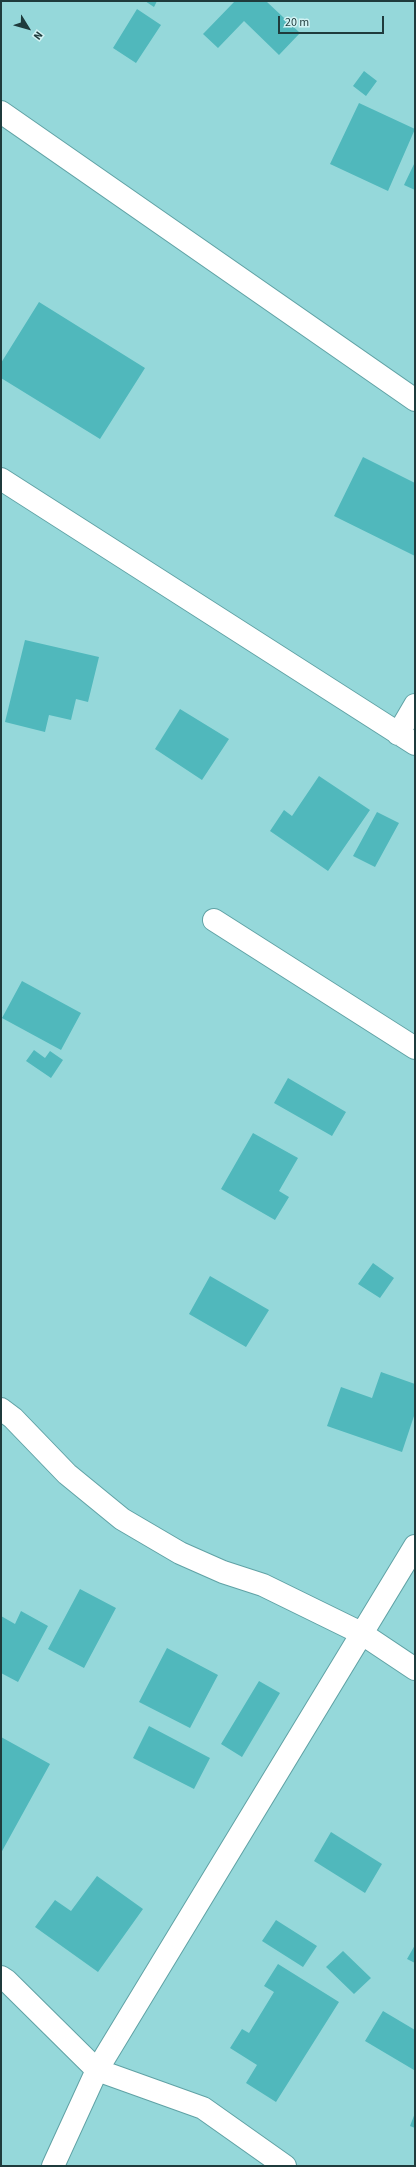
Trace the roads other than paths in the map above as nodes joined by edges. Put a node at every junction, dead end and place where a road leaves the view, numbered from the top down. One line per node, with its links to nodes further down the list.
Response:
1 (1, 112): 2 (street)
2 (415, 400)
3 (1, 479): 5 (street)
4 (415, 705): 5 (street)
5 (407, 739)
6 (214, 920): 7 (street)
7 (415, 1048)
8 (1, 1409): 10 (street)
9 (415, 1546): 10 (street)
10 (361, 1633): 11 (street); 13 (street)
11 (415, 1669)
12 (1, 1977): 13 (street)
13 (97, 2070): 14 (street); 15 (street)
14 (53, 2166)
15 (285, 2166)

